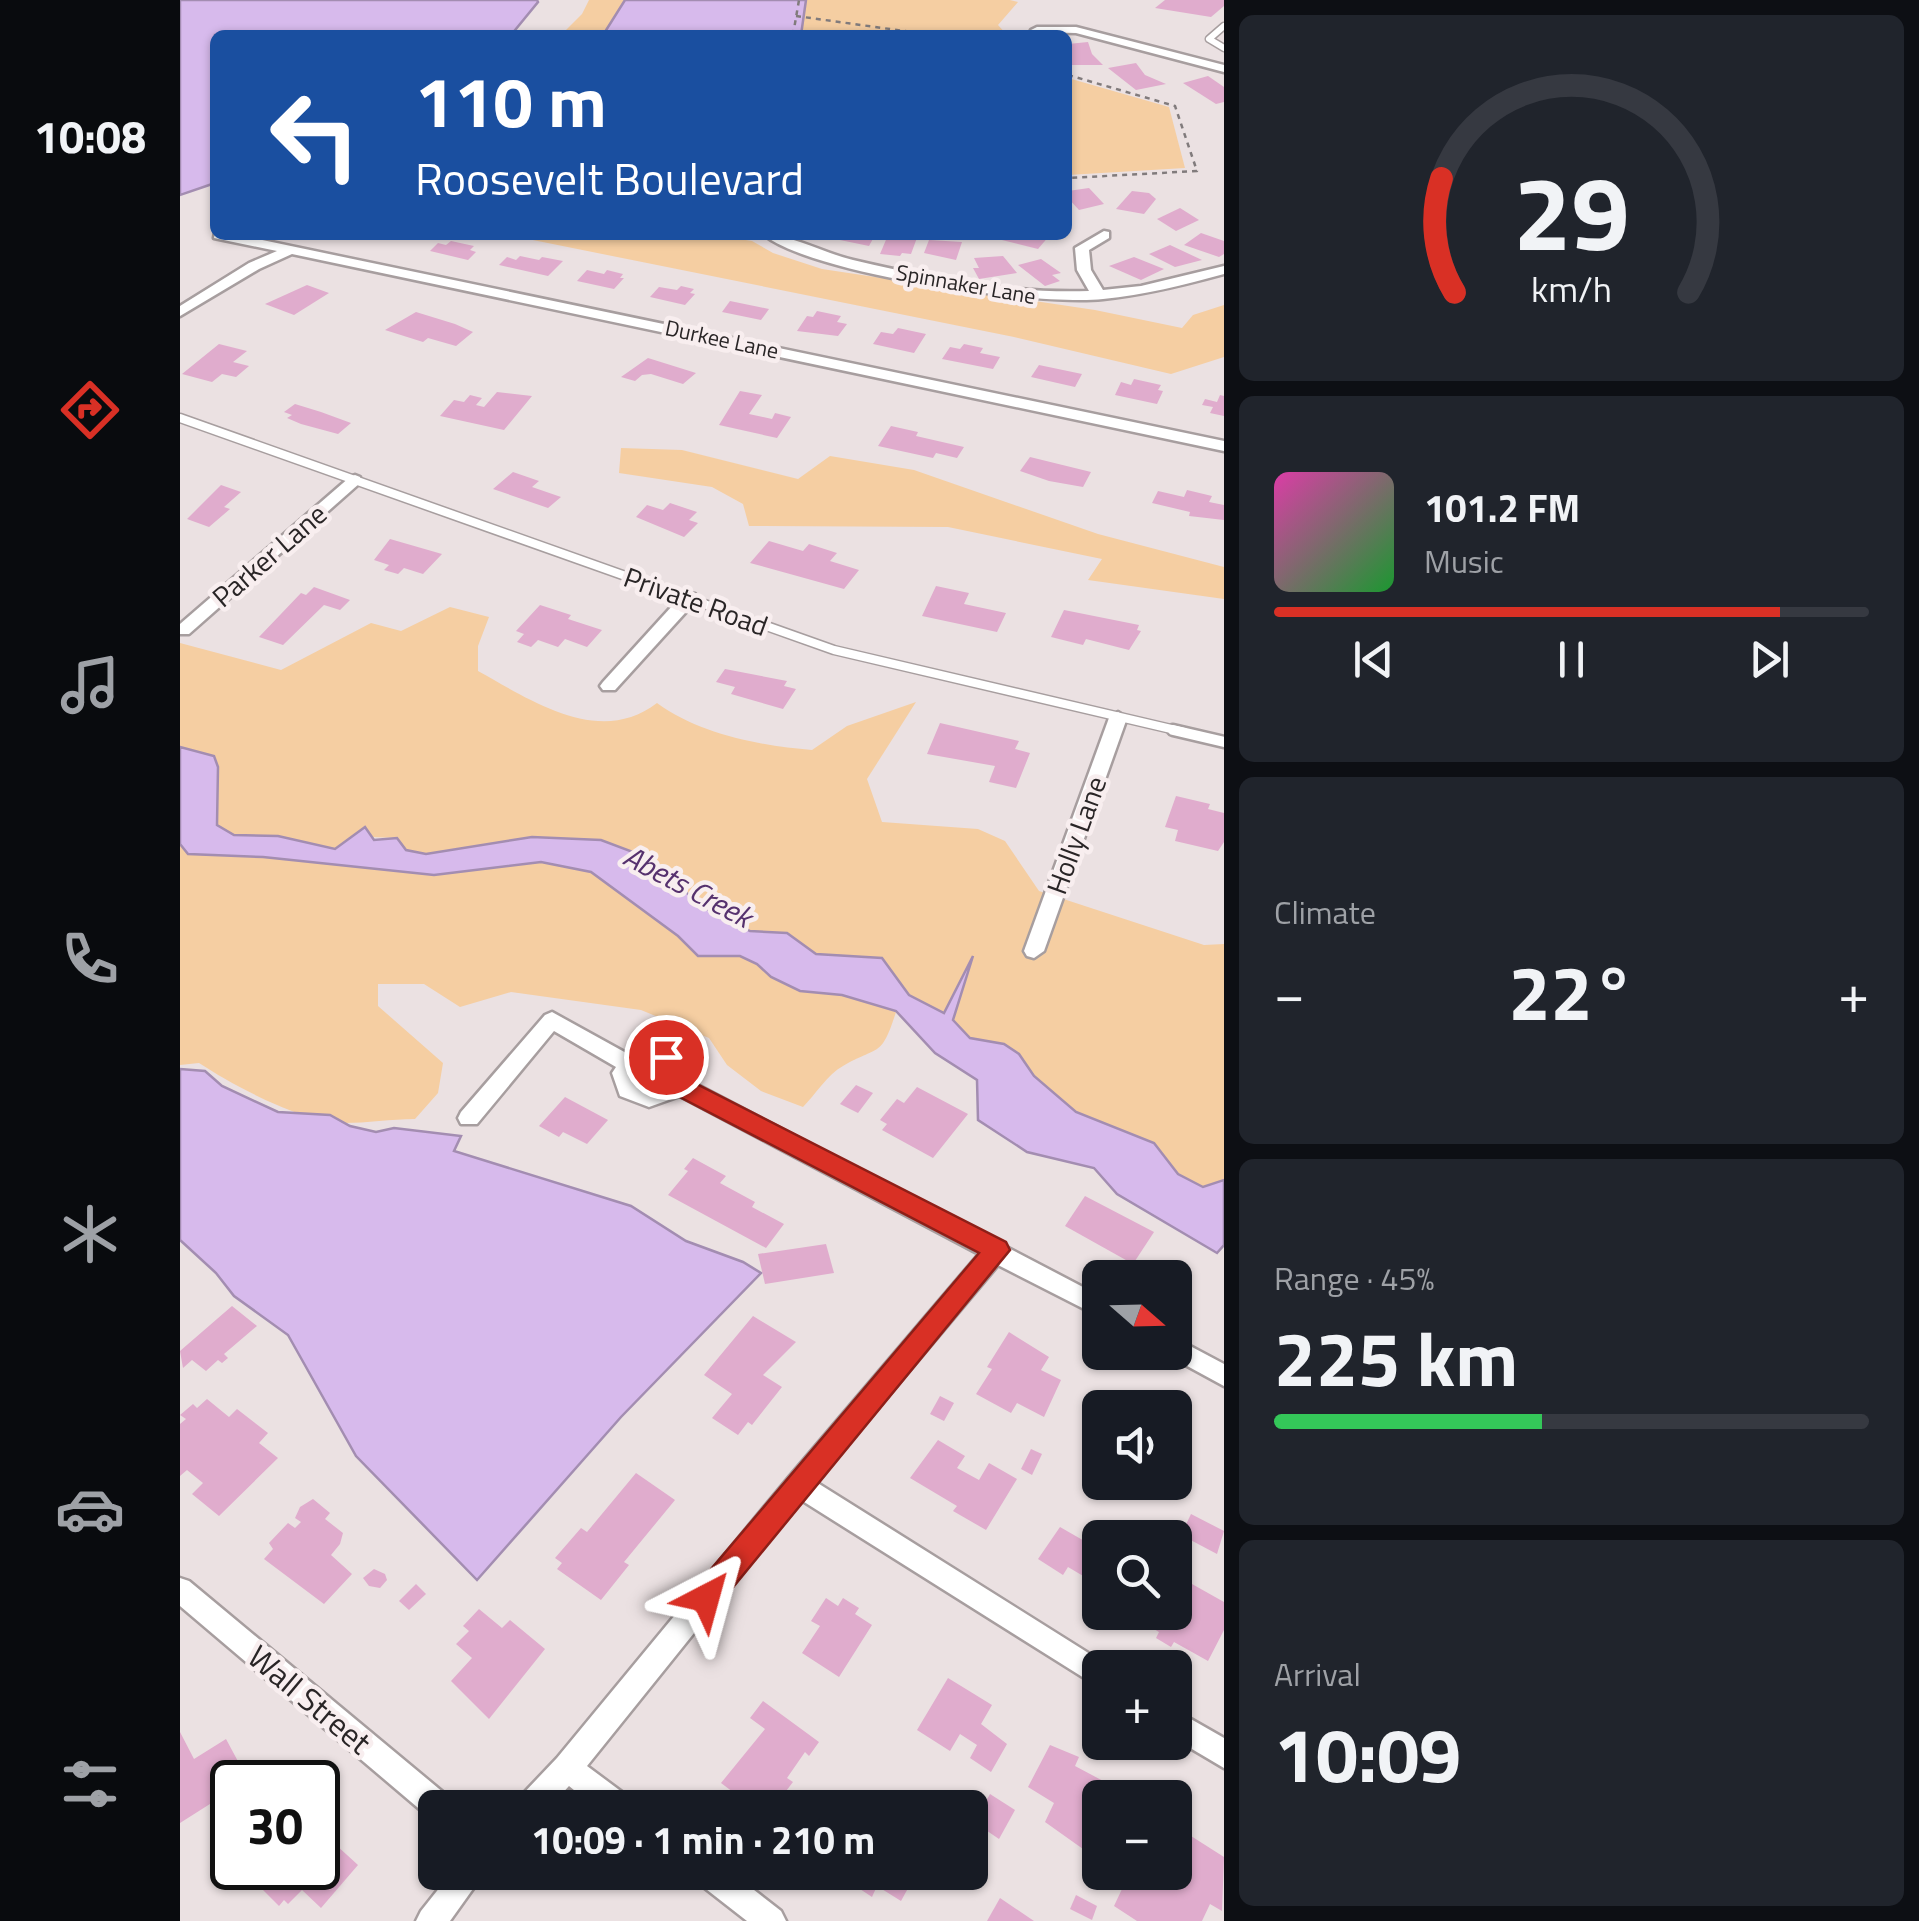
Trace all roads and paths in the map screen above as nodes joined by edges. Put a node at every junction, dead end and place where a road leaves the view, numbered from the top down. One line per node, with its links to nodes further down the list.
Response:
1 (799, 0): 2 (path)
2 (796, 16): 4 (path); 5 (path)
3 (1224, 26): 7 (lane)
4 (794, 30)
5 (897, 30)
6 (1037, 30): 8 (street)
7 (1224, 48)
8 (1224, 70)
9 (1072, 76): 10 (path)
10 (1072, 178)
11 (1104, 235): 16 (street)
12 (239, 240): 14 (street, Durkee Lane)
13 (782, 240): 16 (street, Spinnaker Lane)
14 (288, 251): 17 (street); 19 (street, Durkee Lane)
15 (1224, 270): 16 (street, Spinnaker Lane)
16 (1099, 296)
17 (180, 312)
18 (180, 418): 20 (lane, Private Road)
19 (1224, 446)
20 (355, 480): 21 (lane, Private Road); 22 (street, Parker Lane)
21 (690, 598): 23 (street); 24 (lane, Private Road)
22 (184, 630)
23 (609, 686)
24 (1118, 718): 25 (lane, Private Road); 26 (street, Holly Lane)
25 (1224, 742)
26 (1034, 951)
27 (628, 1064): 28 (street); 28 (street); 29 (street)
28 (678, 1085): 30 (street)
29 (469, 1118)
30 (997, 1250): 31 (street); 34 (street)
31 (1082, 1297)
32 (1192, 1358): 33 (street)
33 (1224, 1376)
34 (798, 1485): 36 (street); 39 (street)
35 (180, 1590): 40 (street, Wall Street)
36 (1082, 1664)
37 (1192, 1734): 38 (street)
38 (1224, 1754)
39 (568, 1768): 41 (street); 42 (street)
40 (419, 1790)
41 (547, 1790)
42 (597, 1790)
43 (456, 1890): 45 (street)
44 (730, 1890): 46 (street)
45 (431, 1921)
46 (771, 1921)

